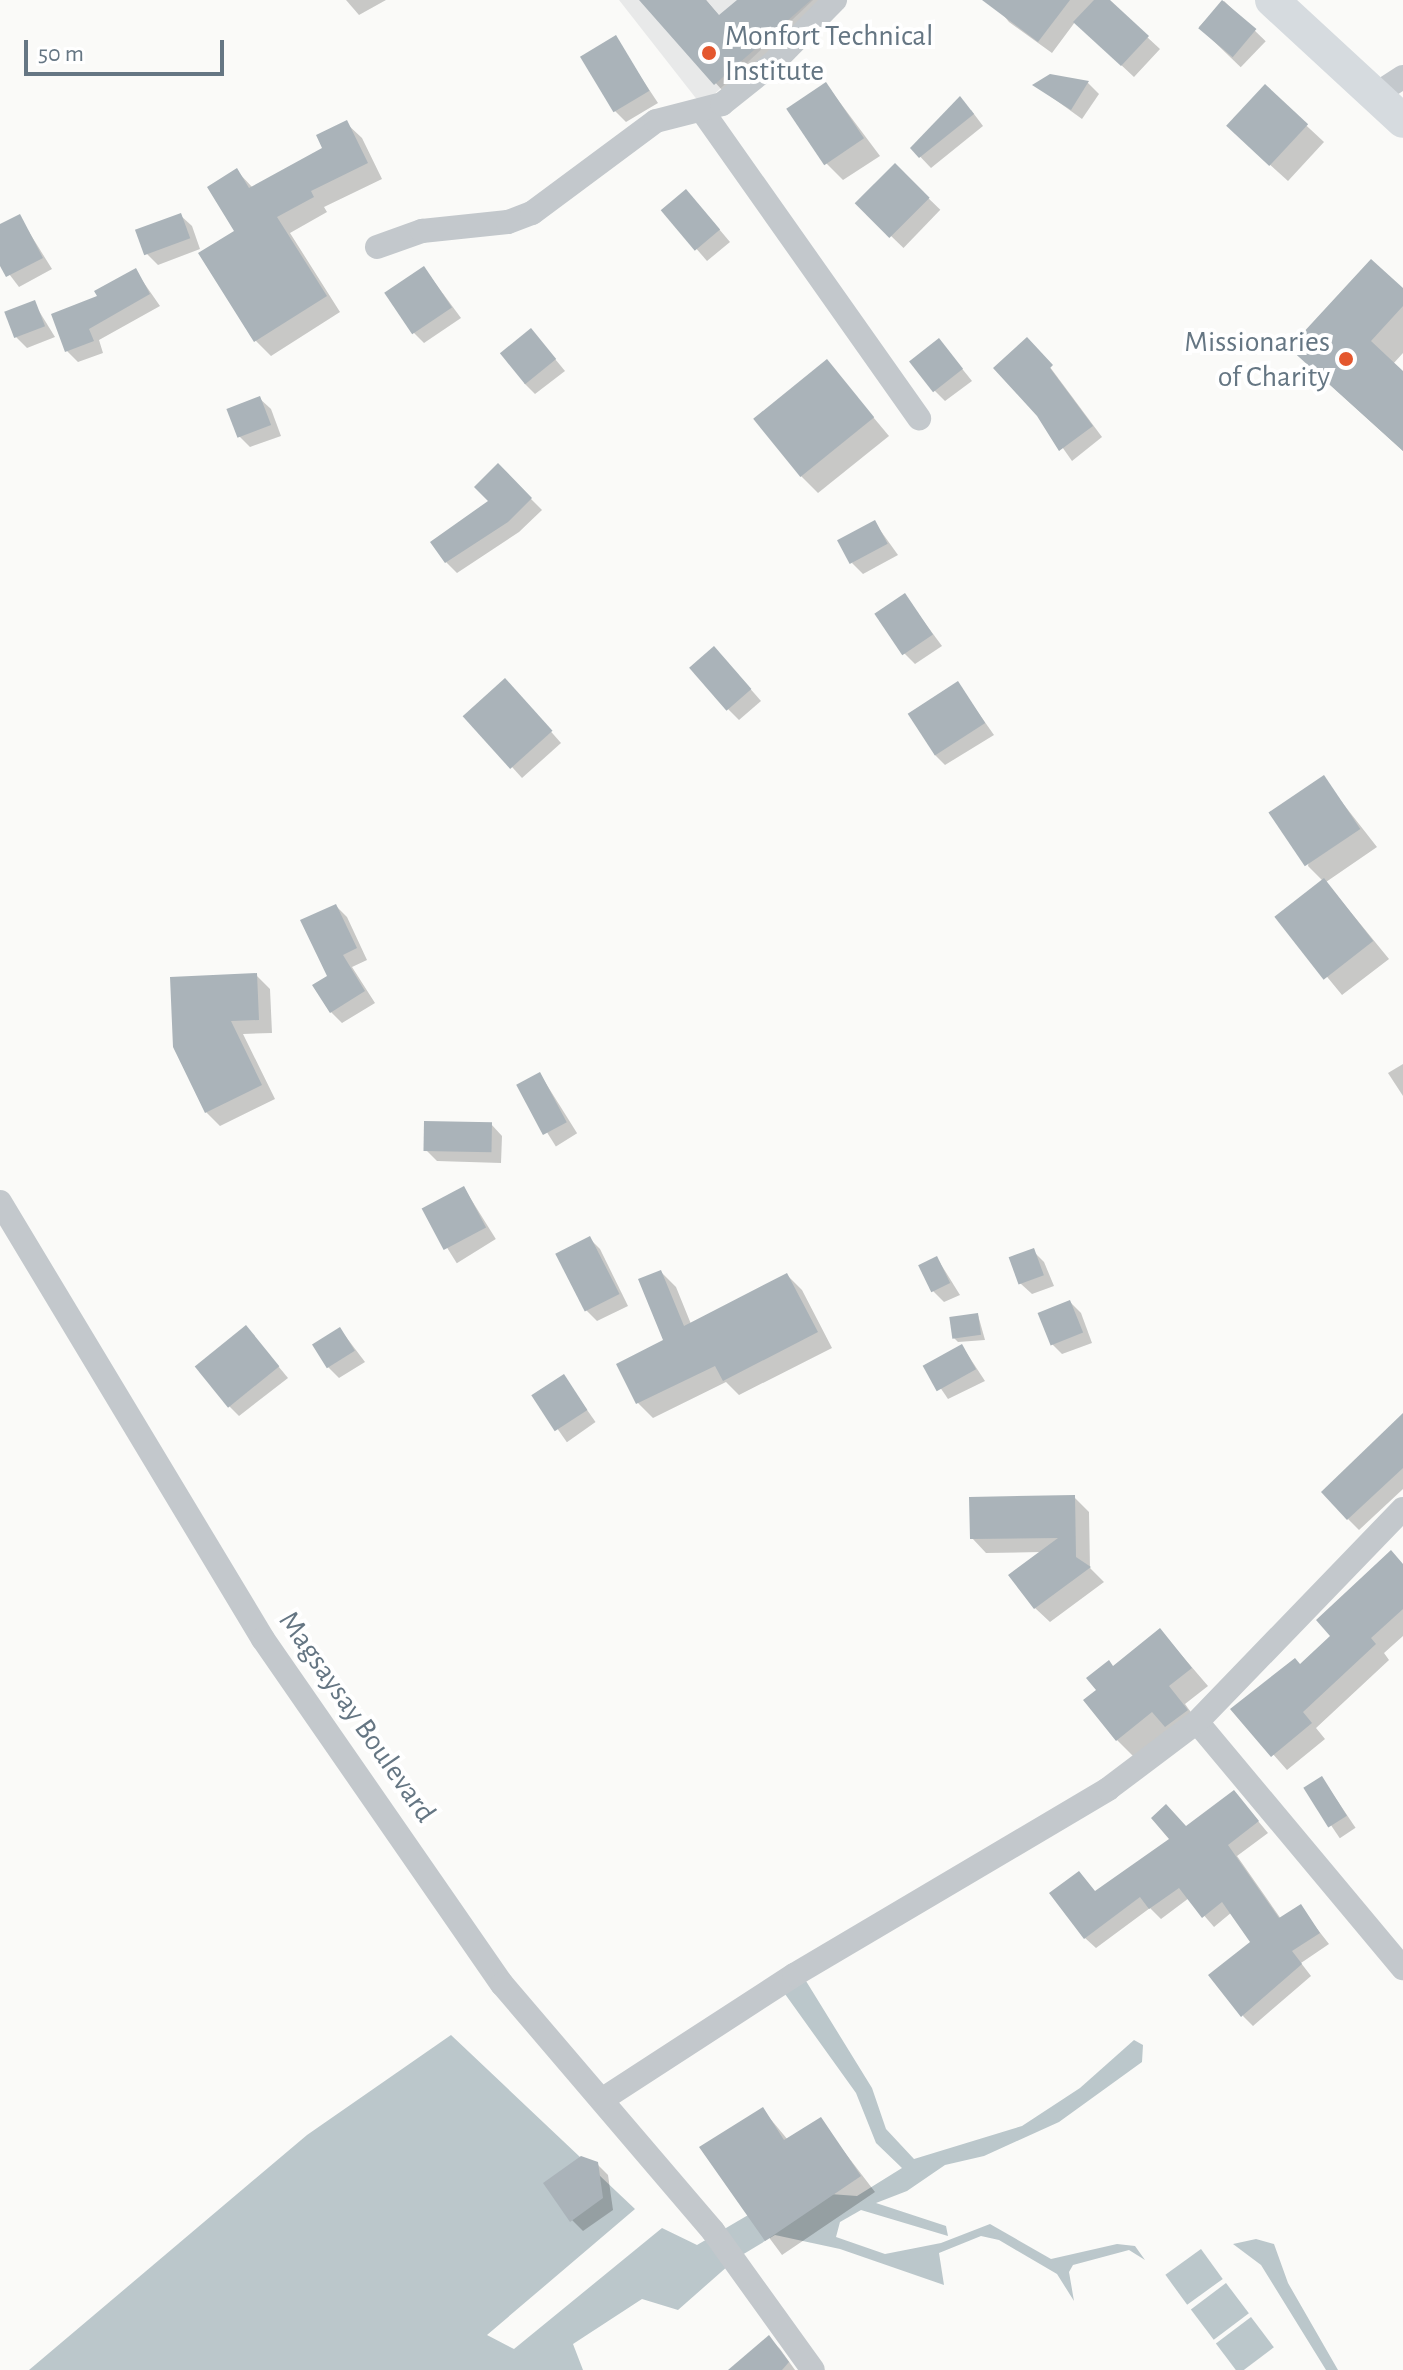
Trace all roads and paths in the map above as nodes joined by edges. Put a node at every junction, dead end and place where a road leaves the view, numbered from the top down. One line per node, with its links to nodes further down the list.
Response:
1 (835, 0): 4 (street)
2 (1272, 0): 3 (street)
3 (1389, 86): 5 (street)
4 (703, 112): 6 (street); 7 (street)
5 (1403, 121)
6 (377, 247)
7 (919, 418)
8 (0, 1202): 12 (street, Magsaysay Boulevard)
9 (1403, 1509): 10 (street)
10 (1197, 1722): 11 (street); 12 (street)
11 (1403, 1968)
12 (603, 2099): 13 (street, Magsaysay Boulevard)
13 (813, 2370)

